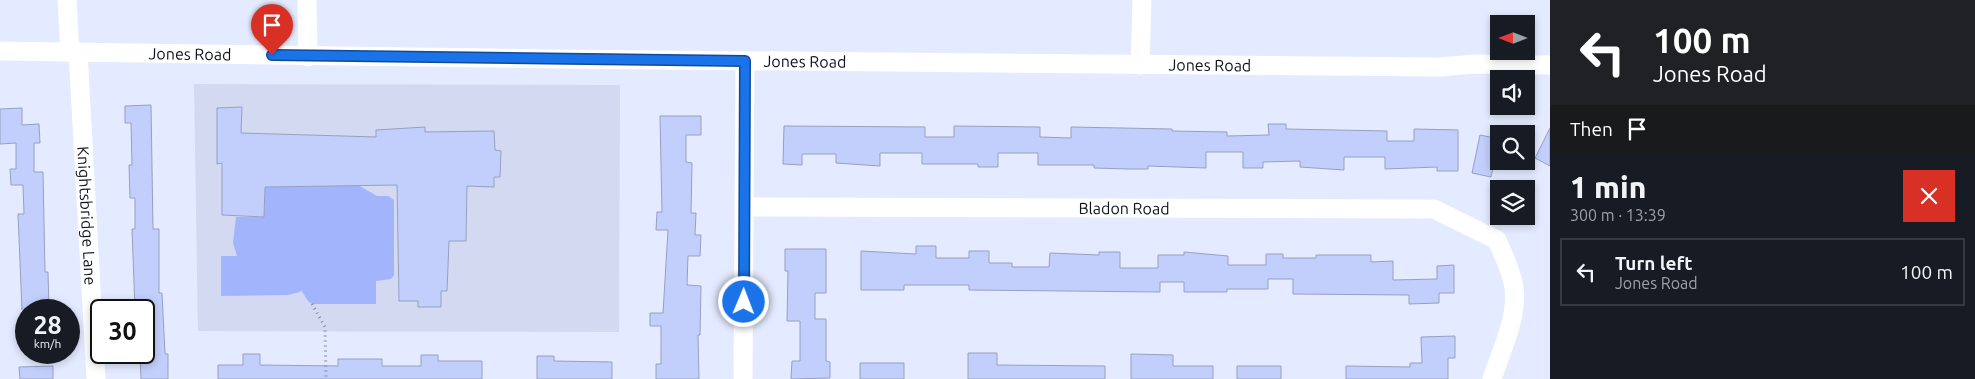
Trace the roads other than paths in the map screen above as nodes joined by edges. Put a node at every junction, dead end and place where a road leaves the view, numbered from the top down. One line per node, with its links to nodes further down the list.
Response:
1 (67, 0): 5 (street, Knightsbridge Lane)
2 (307, 0): 6 (street)
3 (1142, 0): 8 (street)
4 (0, 51): 5 (street, Jones Road)
5 (74, 52): 6 (street, Jones Road); 11 (street, Knightsbridge Lane)
6 (308, 57): 7 (street, Jones Road)
7 (745, 61): 8 (street, Jones Road); 10 (street)
8 (1140, 65): 9 (street, Jones Road)
9 (1550, 65)
10 (745, 207): 12 (street); 13 (street, Bladon Road)
11 (96, 379)
12 (743, 379)
13 (1492, 379)

